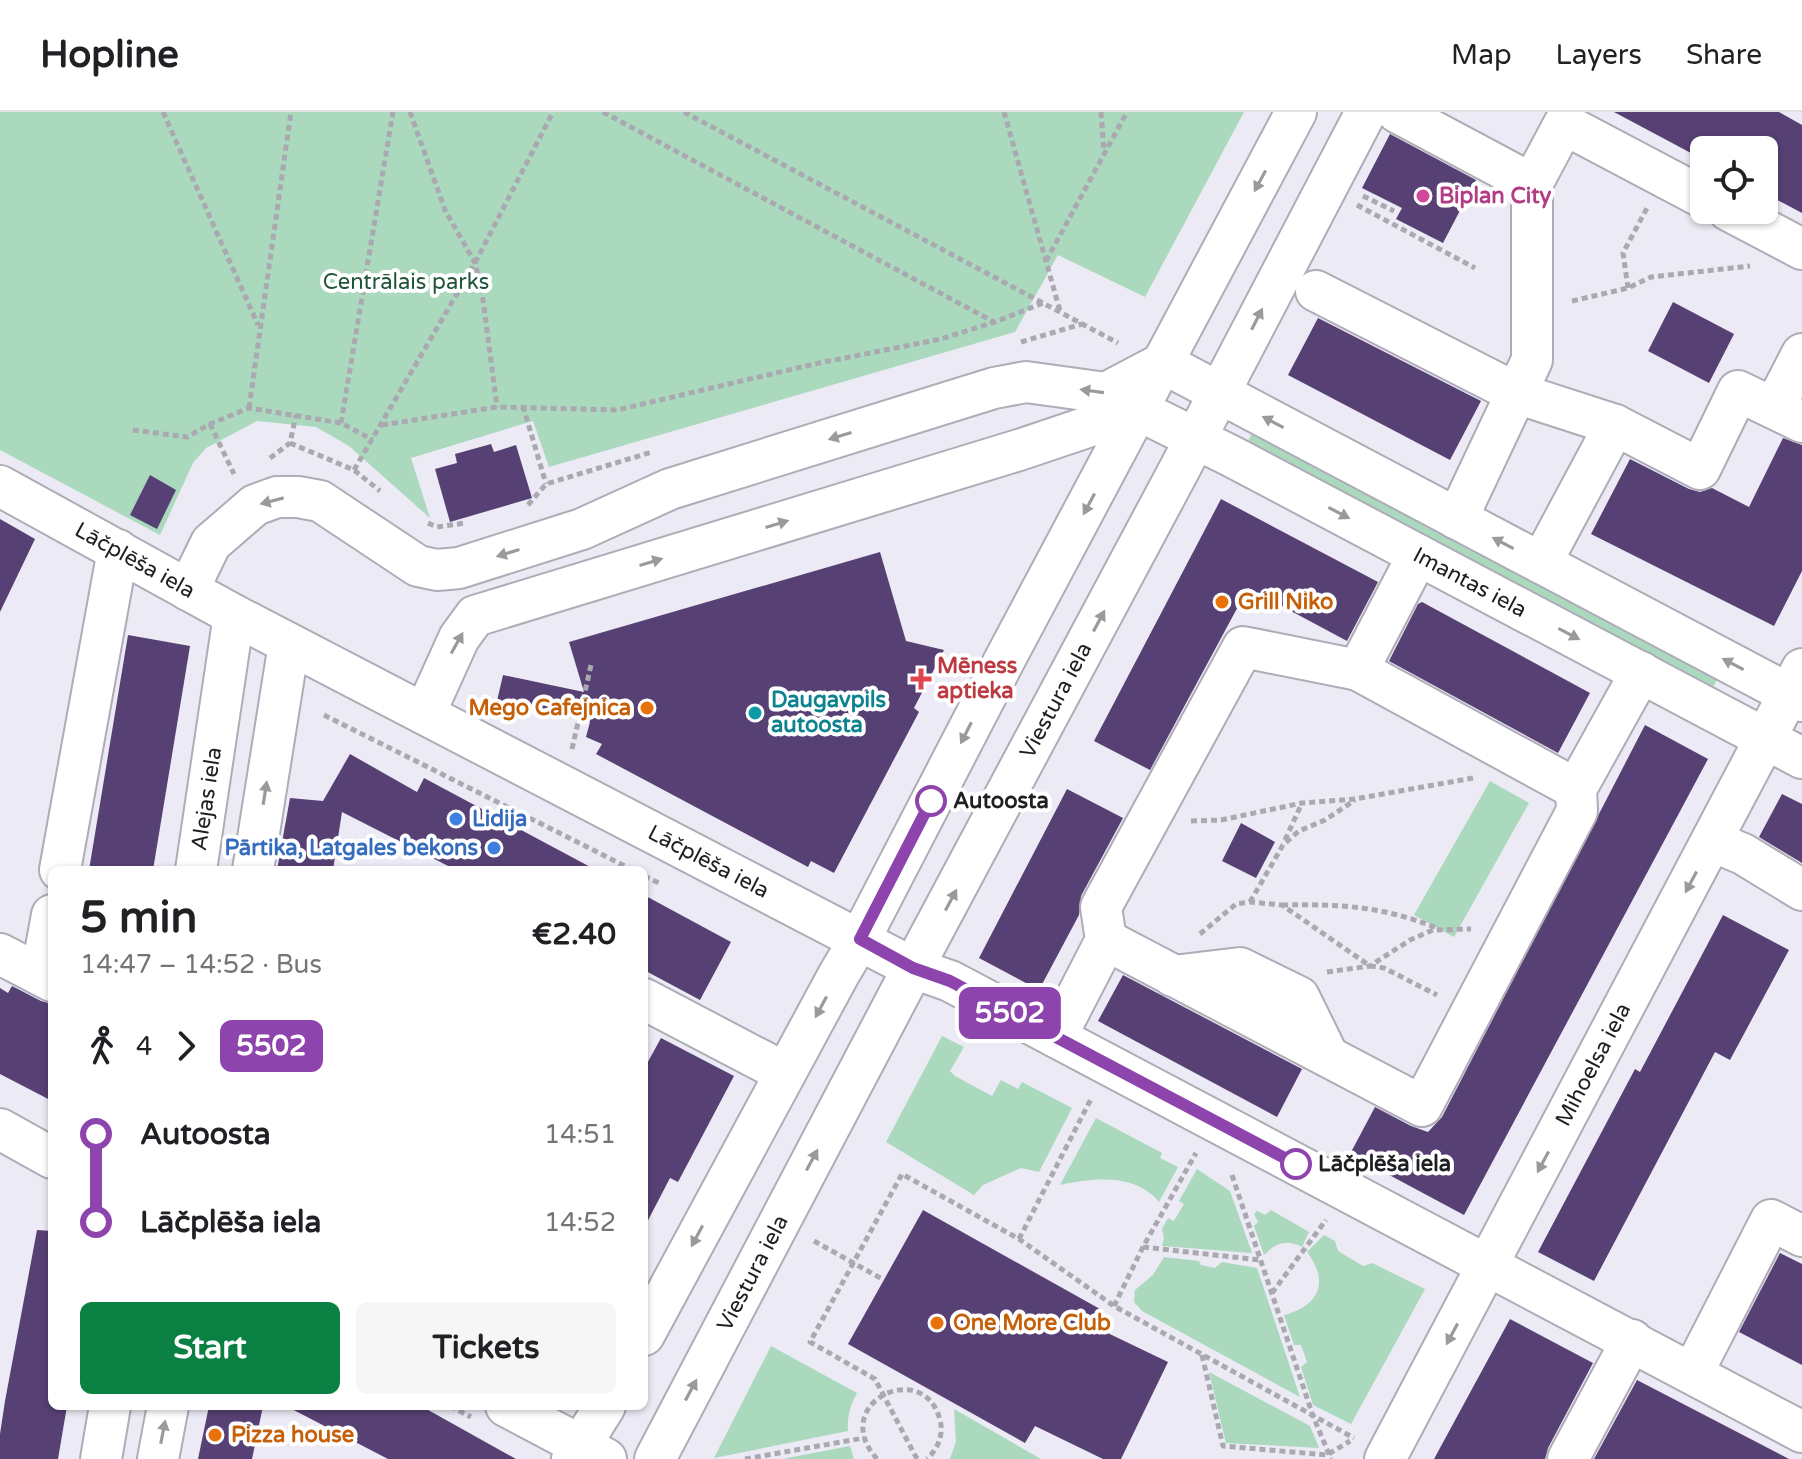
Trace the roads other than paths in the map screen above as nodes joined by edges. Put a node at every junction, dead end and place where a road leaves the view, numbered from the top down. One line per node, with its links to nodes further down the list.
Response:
1 (1296, 112): 10 (street, one-way to 10)
2 (1366, 112): 11 (street, Viestura iela, one-way to 2)
3 (1397, 112): 4 (street)
4 (1532, 184): 5 (street); 12 (street)
5 (1690, 190)
6 (1755, 224): 7 (street)
7 (1801, 248)
8 (1316, 291): 12 (street)
9 (1802, 354): 14 (street)
10 (1146, 356): 11 (street); 13 (street); 19 (street, one-way to 19)
11 (1218, 393): 16 (street, Viestura iela); 18 (street, one-way to 11)
12 (1516, 393): 15 (street); 18 (street)
13 (1138, 410): 16 (street, Imantas iela); 23 (street, one-way to 13); 41 (street, one-way to 41)
14 (1788, 415): 15 (street)
15 (1615, 425): 22 (street)
16 (1195, 438): 21 (street, Imantas iela, one-way to 21); 45 (street, Viestura iela, one-way to 16)
17 (0, 486): 20 (street, Lāčplēša iela)
18 (1457, 519): 22 (street, one-way to 18)
19 (582, 529): 23 (street); 24 (street, one-way to 24)
20 (118, 550): 24 (street, Lāčplēša iela); 37 (street)
21 (1418, 555): 27 (street); 28 (street, Imantas iela, one-way to 28)
22 (1541, 563): 29 (street, one-way to 22)
23 (599, 577): 30 (street, one-way to 23)
24 (188, 590): 25 (street, Lāčplēša iela)
25 (234, 615): 26 (street, Lāčplēša iela); 31 (street, Alejas iela)
26 (289, 644): 30 (street, Lāčplēša iela); 33 (street)
27 (1358, 670): 35 (street); 42 (street)
28 (1641, 672): 32 (street, Imantas iela); 35 (street)
29 (1798, 688): 32 (street, Mihoelsa iela)
30 (425, 713): 41 (street, Lāčplēša iela)
31 (218, 728): 33 (street, Alejas iela); 38 (street, Alejas iela)
32 (1765, 738): 34 (street, Imantas iela); 36 (street, Mihoelsa iela)
33 (272, 744): 39 (street, one-way to 33)
34 (1802, 758)
35 (1576, 789): 42 (street)
36 (1712, 841): 40 (street); 53 (street, Mihoelsa iela, one-way to 53)
37 (61, 866)
38 (197, 866)
39 (254, 866)
40 (1802, 890)
41 (860, 939): 45 (street, Lāčplēša iela); 49 (street, one-way to 49)
42 (1106, 940): 48 (street)
43 (0, 954): 46 (street)
44 (48, 957): 46 (street)
45 (913, 968): 48 (street, Lāčplēša iela); 65 (street, Viestura iela, one-way to 45)
46 (46, 978)
47 (648, 1001): 49 (street)
48 (1056, 1037): 53 (street, Lāčplēša iela)
49 (785, 1073): 54 (street, one-way to 54)
50 (0, 1129): 51 (street)
51 (48, 1156)
52 (1802, 1236): 56 (street)
53 (1489, 1266): 55 (street, Lāčplēša iela); 66 (street, Mihoelsa iela, one-way to 66)
54 (648, 1328)
55 (1632, 1340): 56 (street, Lāčplēša iela); 67 (street)
56 (1693, 1372): 61 (street, Lāčplēša iela)
57 (109, 1410): 63 (street)
58 (167, 1410): 64 (street, one-way to 58)
59 (513, 1410): 62 (street)
60 (603, 1410): 62 (street)
61 (1802, 1432)
62 (586, 1455)
63 (101, 1459)
64 (158, 1459)
65 (655, 1459)
66 (1385, 1459)
67 (1568, 1459)

